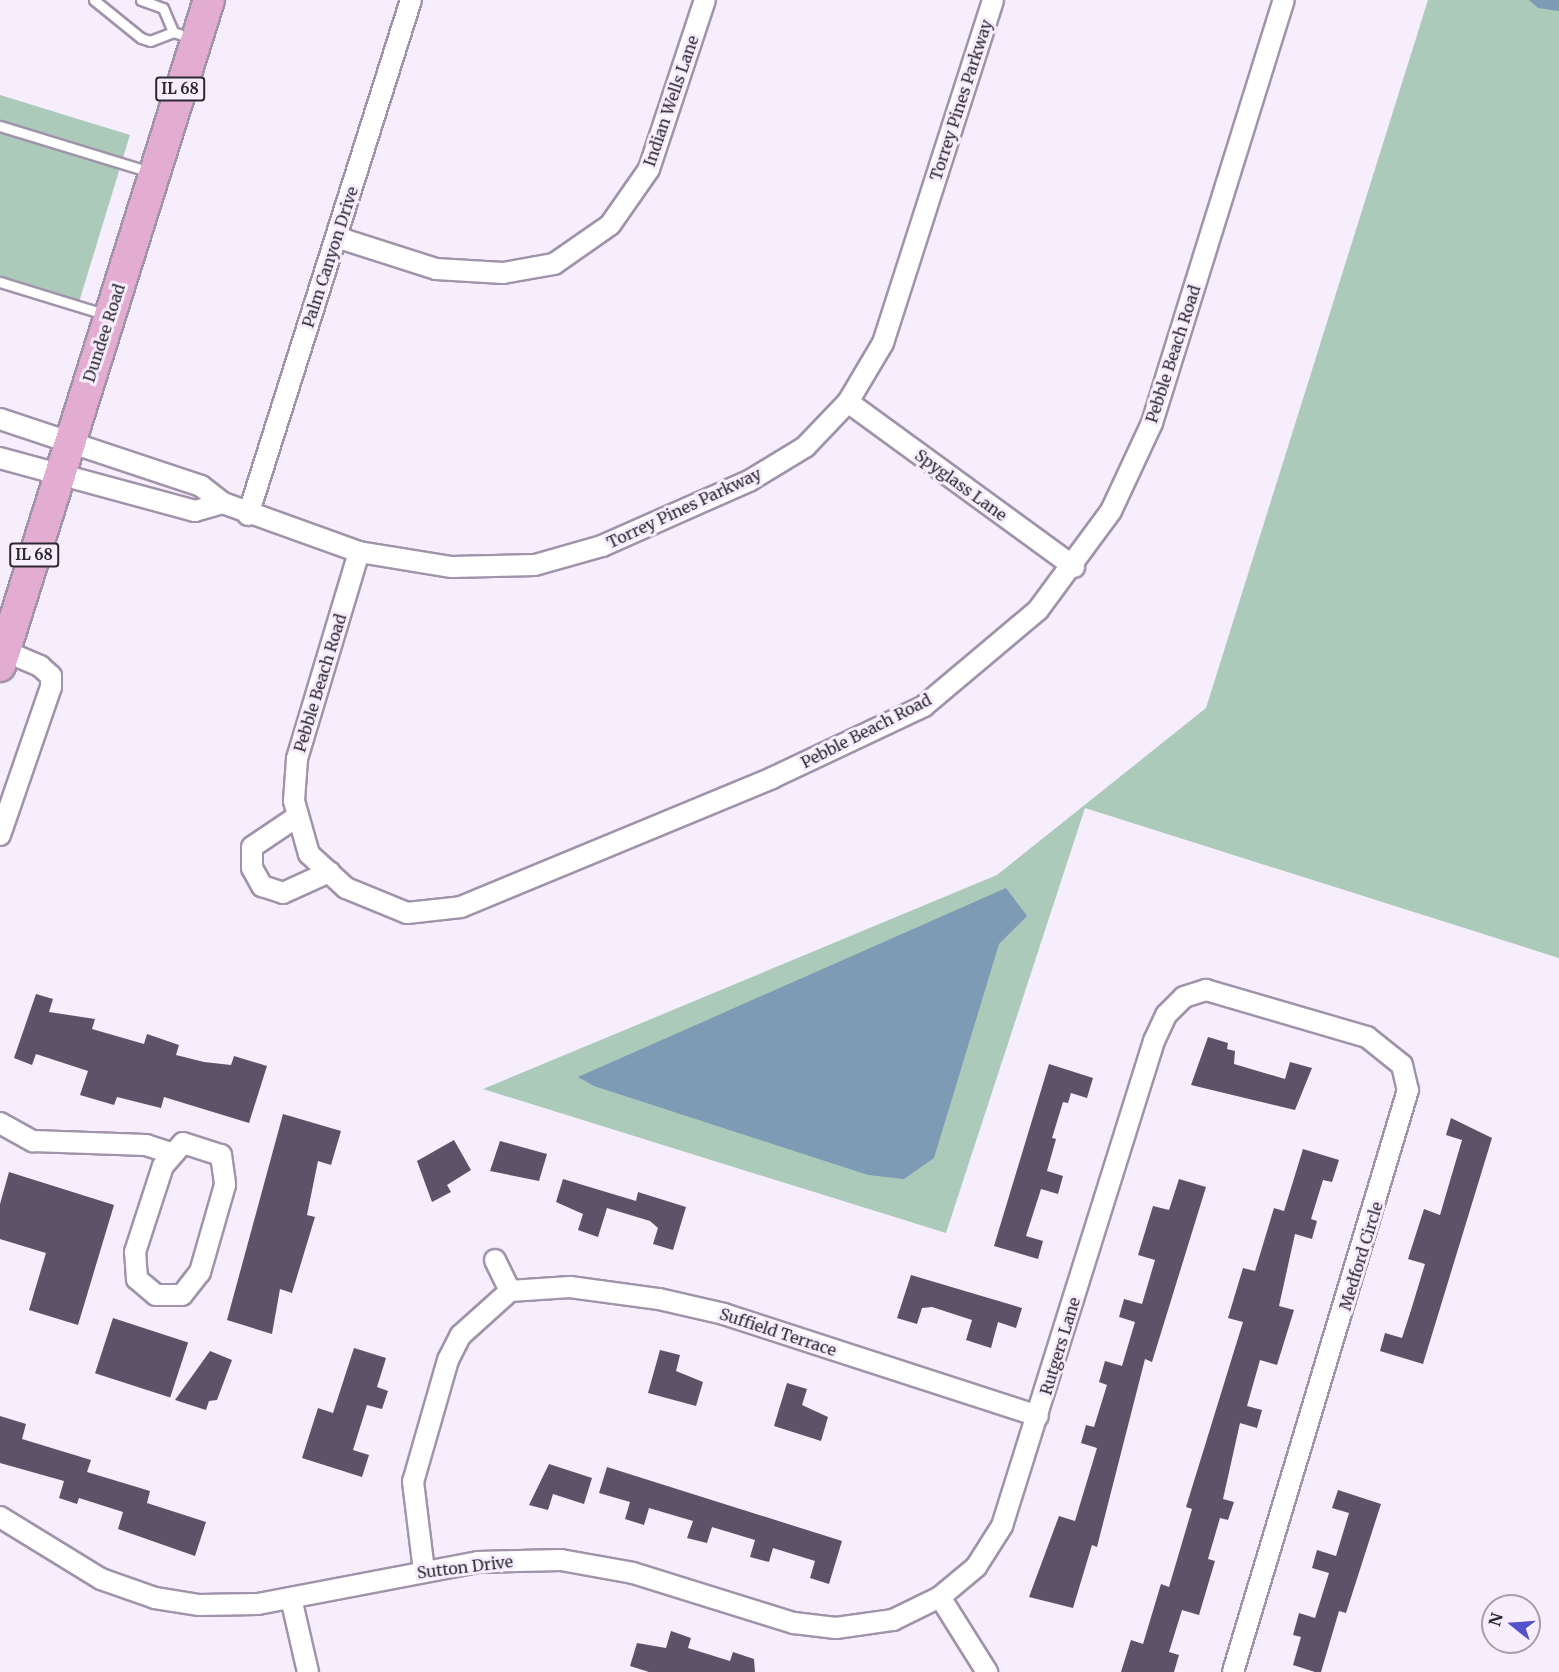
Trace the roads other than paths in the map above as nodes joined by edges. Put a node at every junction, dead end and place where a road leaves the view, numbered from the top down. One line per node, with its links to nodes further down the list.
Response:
1 (94, 0): 8 (lane)
2 (141, 0): 8 (lane)
3 (209, 0): 8 (main road, Dundee Road / IL 68)
4 (411, 0): 11 (street, Palm Canyon Drive)
5 (705, 0): 11 (street, Indian Wells Lane)
6 (993, 0): 14 (street, Torrey Pines Parkway)
7 (1284, 0): 22 (street, Pebble Beach Road)
8 (185, 36): 10 (main road, Dundee Road / IL 68)
9 (0, 126): 10 (lane)
10 (154, 173): 13 (main road, Dundee Road / IL 68)
11 (336, 237): 20 (street, Palm Canyon Drive)
12 (0, 282): 13 (lane)
13 (109, 316): 16 (main road, Dundee Road / IL 68)
14 (848, 402): 21 (street, Torrey Pines Parkway); 22 (street, Spyglass Lane)
15 (0, 419): 16 (street, Torrey Pines Parkway)
16 (70, 439): 18 (main road, Dundee Road / IL 68); 19 (street, Torrey Pines Parkway)
17 (0, 458): 18 (street)
18 (59, 476): 19 (street); 23 (main road, Dundee Road / IL 68)
19 (223, 503): 20 (street, Torrey Pines Parkway)
20 (248, 515): 21 (street, Torrey Pines Parkway)
21 (359, 552): 24 (street, Pebble Beach Road)
22 (1074, 567): 26 (street, Pebble Beach Road)
23 (2, 659): 25 (street)
24 (298, 816): 26 (street, Pebble Beach Road); 26 (street)
25 (0, 836)
26 (329, 872)
27 (1184, 997): 32 (street, Rutgers Lane); 39 (street, Medford Circle)
28 (0, 1122): 29 (street)
29 (170, 1153): 29 (street)
30 (495, 1260): 31 (street)
31 (510, 1291): 32 (street, Suffield Terrace); 34 (street)
32 (1038, 1416): 35 (street, Rutgers Lane)
33 (0, 1517): 36 (street, Sutton Drive)
34 (424, 1571): 35 (street, Sutton Drive); 36 (street, Sutton Drive)
35 (940, 1597): 38 (street)
36 (291, 1598): 37 (street)
37 (308, 1672)
38 (987, 1672)
39 (1233, 1672)

